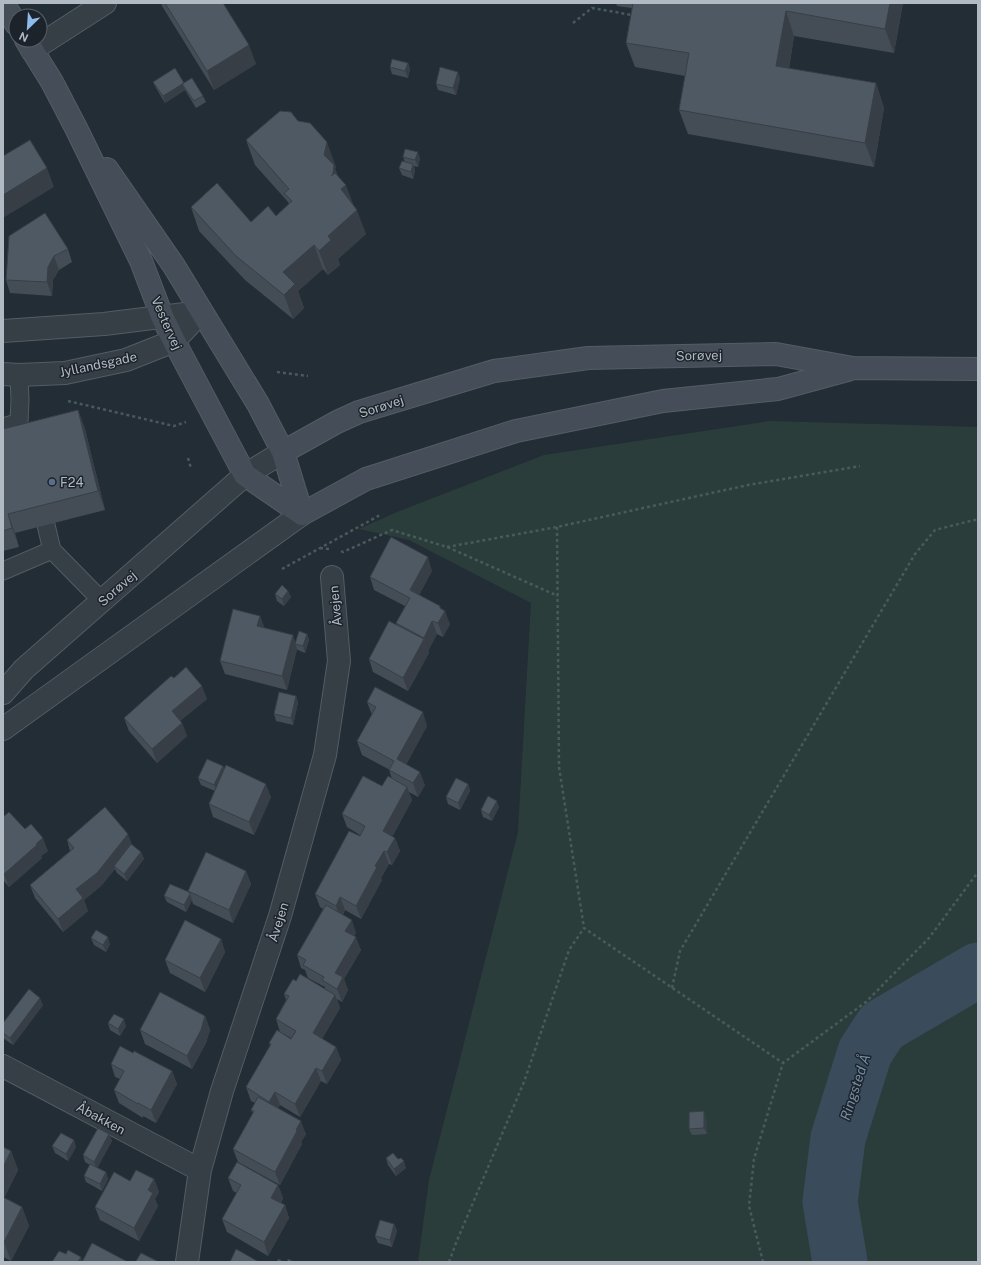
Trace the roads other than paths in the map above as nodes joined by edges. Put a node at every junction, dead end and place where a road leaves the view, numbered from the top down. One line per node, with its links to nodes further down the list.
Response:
1 (105, 3): 2 (street, Vestervej)
2 (48, 34)
3 (31, 48): 4 (main road, Vestervej)
4 (76, 128): 5 (main road); 6 (main road, Vestervej)
5 (201, 312): 6 (street); 8 (street, Jyllandsgade); 13 (main road)
6 (162, 316): 7 (street); 8 (main road, Vestervej)
7 (3, 331)
8 (174, 341): 11 (street, Jyllandsgade); 14 (main road, Vestervej)
9 (853, 368): 10 (main road, Sorøvej); 13 (main road, Sorøvej); 15 (main road, Sorøvej)
10 (978, 369)
11 (11, 375): 12 (lane)
12 (3, 427)
13 (283, 452): 14 (street, Sorøvej); 15 (main road)
14 (245, 475): 15 (main road, Vestervej); 20 (street, Sorøvej)
15 (302, 514): 22 (street, Sorøvej)
16 (46, 525): 17 (lane)
17 (52, 550): 18 (lane); 20 (lane)
18 (3, 571)
19 (332, 577): 24 (street, Åvejen)
20 (102, 601): 21 (street, Sorøvej)
21 (3, 693)
22 (3, 729)
23 (3, 1066): 24 (street, Åbakken)
24 (200, 1170): 25 (street, Åvejen)
25 (187, 1262)

